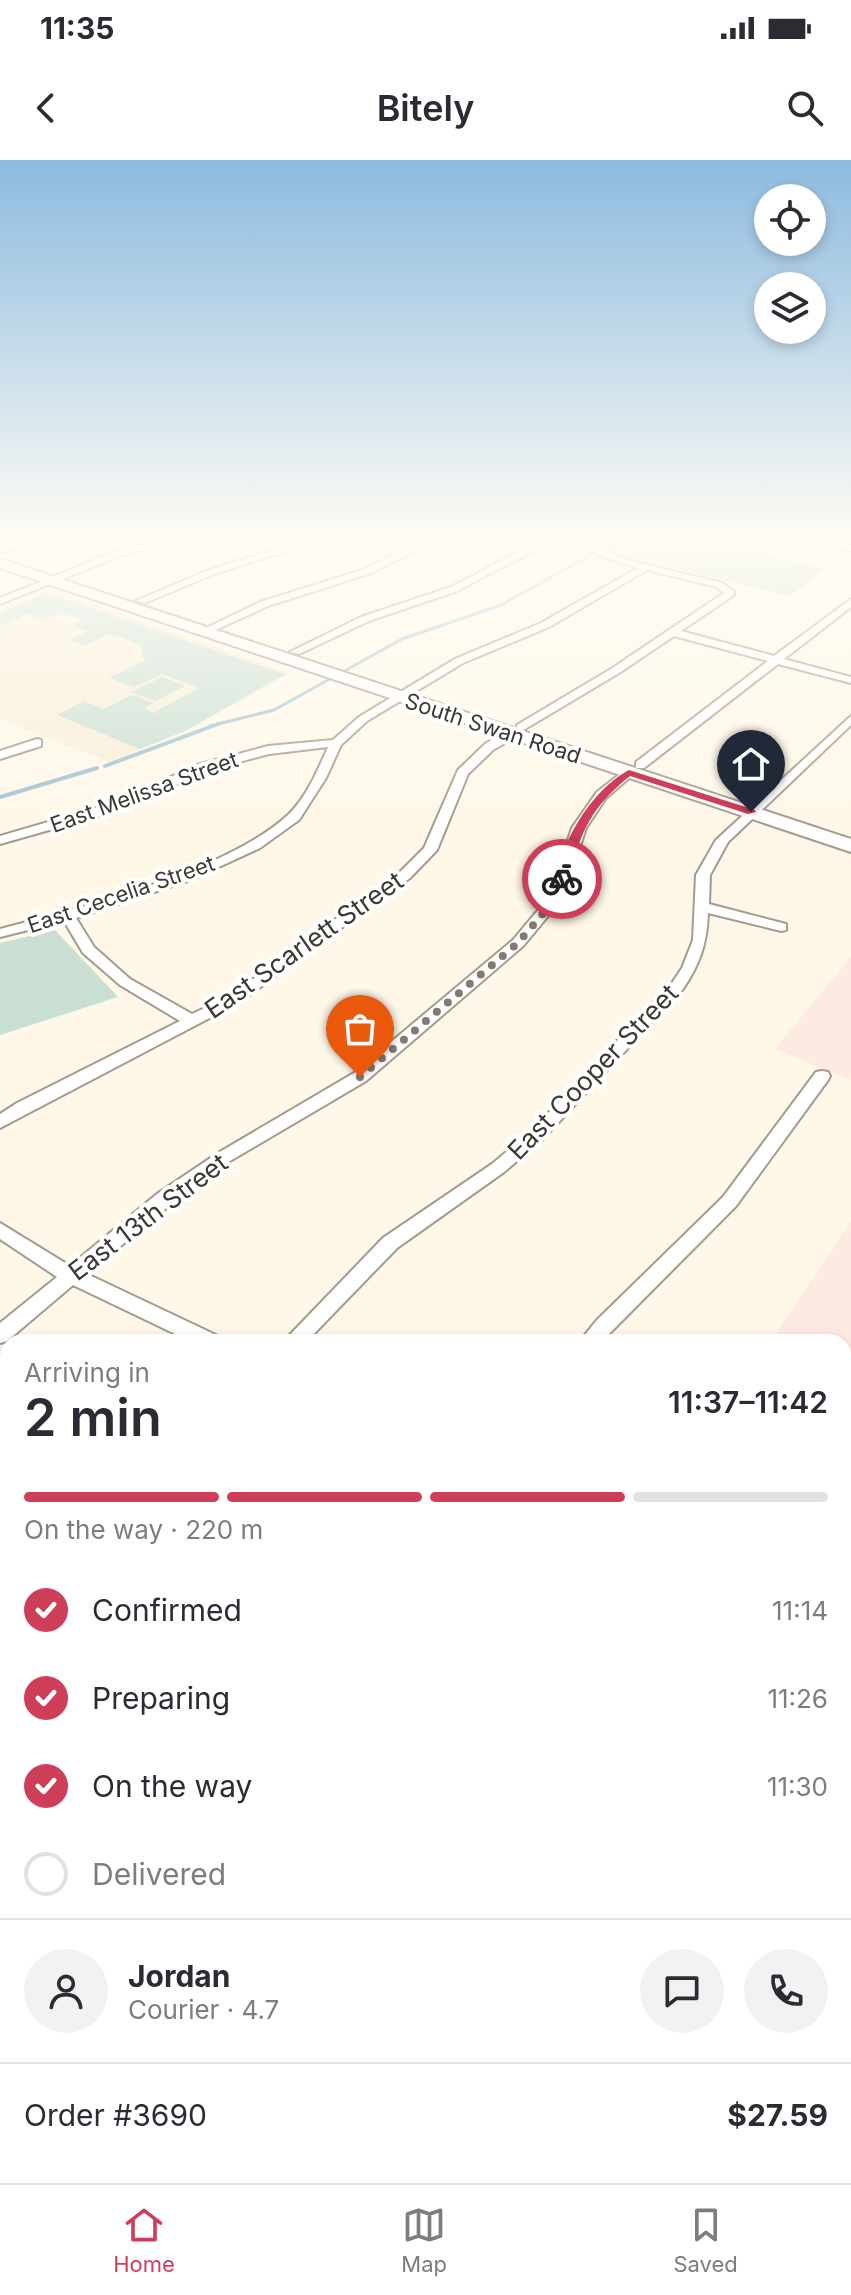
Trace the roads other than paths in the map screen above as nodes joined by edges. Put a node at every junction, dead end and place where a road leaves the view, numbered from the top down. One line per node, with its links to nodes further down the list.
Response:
1 (226, 634): 10 (main road, South Swan Road)
2 (230, 634): 8 (main road, South Swan Road)
3 (332, 634): 8 (street)
4 (521, 634): 12 (street, East Cecelia Street)
5 (668, 634): 14 (street, East Scarlett Street)
6 (681, 634): 9 (street)
7 (809, 634): 9 (street, East 13th Street)
8 (295, 652): 10 (main road, South Swan Road)
9 (775, 660): 11 (street); 18 (street, East 13th Street)
10 (341, 672): 12 (main road, South Swan Road)
11 (851, 680)
12 (404, 693): 14 (main road, South Swan Road); 16 (street, East Cecelia Street)
13 (851, 719): 19 (street, East Cooper Street)
14 (516, 730): 18 (main road, South Swan Road); 27 (street, East Scarlett Street)
15 (37, 743): 17 (street)
16 (336, 743): 21 (street, East Melissa Street); 24 (street, East Cecelia Street)
17 (0, 755)
18 (634, 769): 19 (main road, South Swan Road); 31 (street, East 13th Street)
19 (757, 808): 20 (main road, South Swan Road); 22 (main road, South Swan Road); 23 (street, East Cooper Street)
20 (851, 832)
21 (0, 840)
22 (851, 846)
23 (703, 907): 25 (street); 34 (street, East Cooper Street)
24 (68, 916): 26 (street, East Cecelia Street); 27 (street)
25 (781, 927)
26 (0, 933)
27 (194, 1022): 29 (street, East Scarlett Street)
28 (822, 1076): 35 (street)
29 (0, 1122)
30 (0, 1230): 31 (street)
31 (71, 1276): 32 (street, East 13th Street); 33 (street)
32 (1, 1334)
33 (194, 1334)
34 (301, 1334)
35 (596, 1334)

